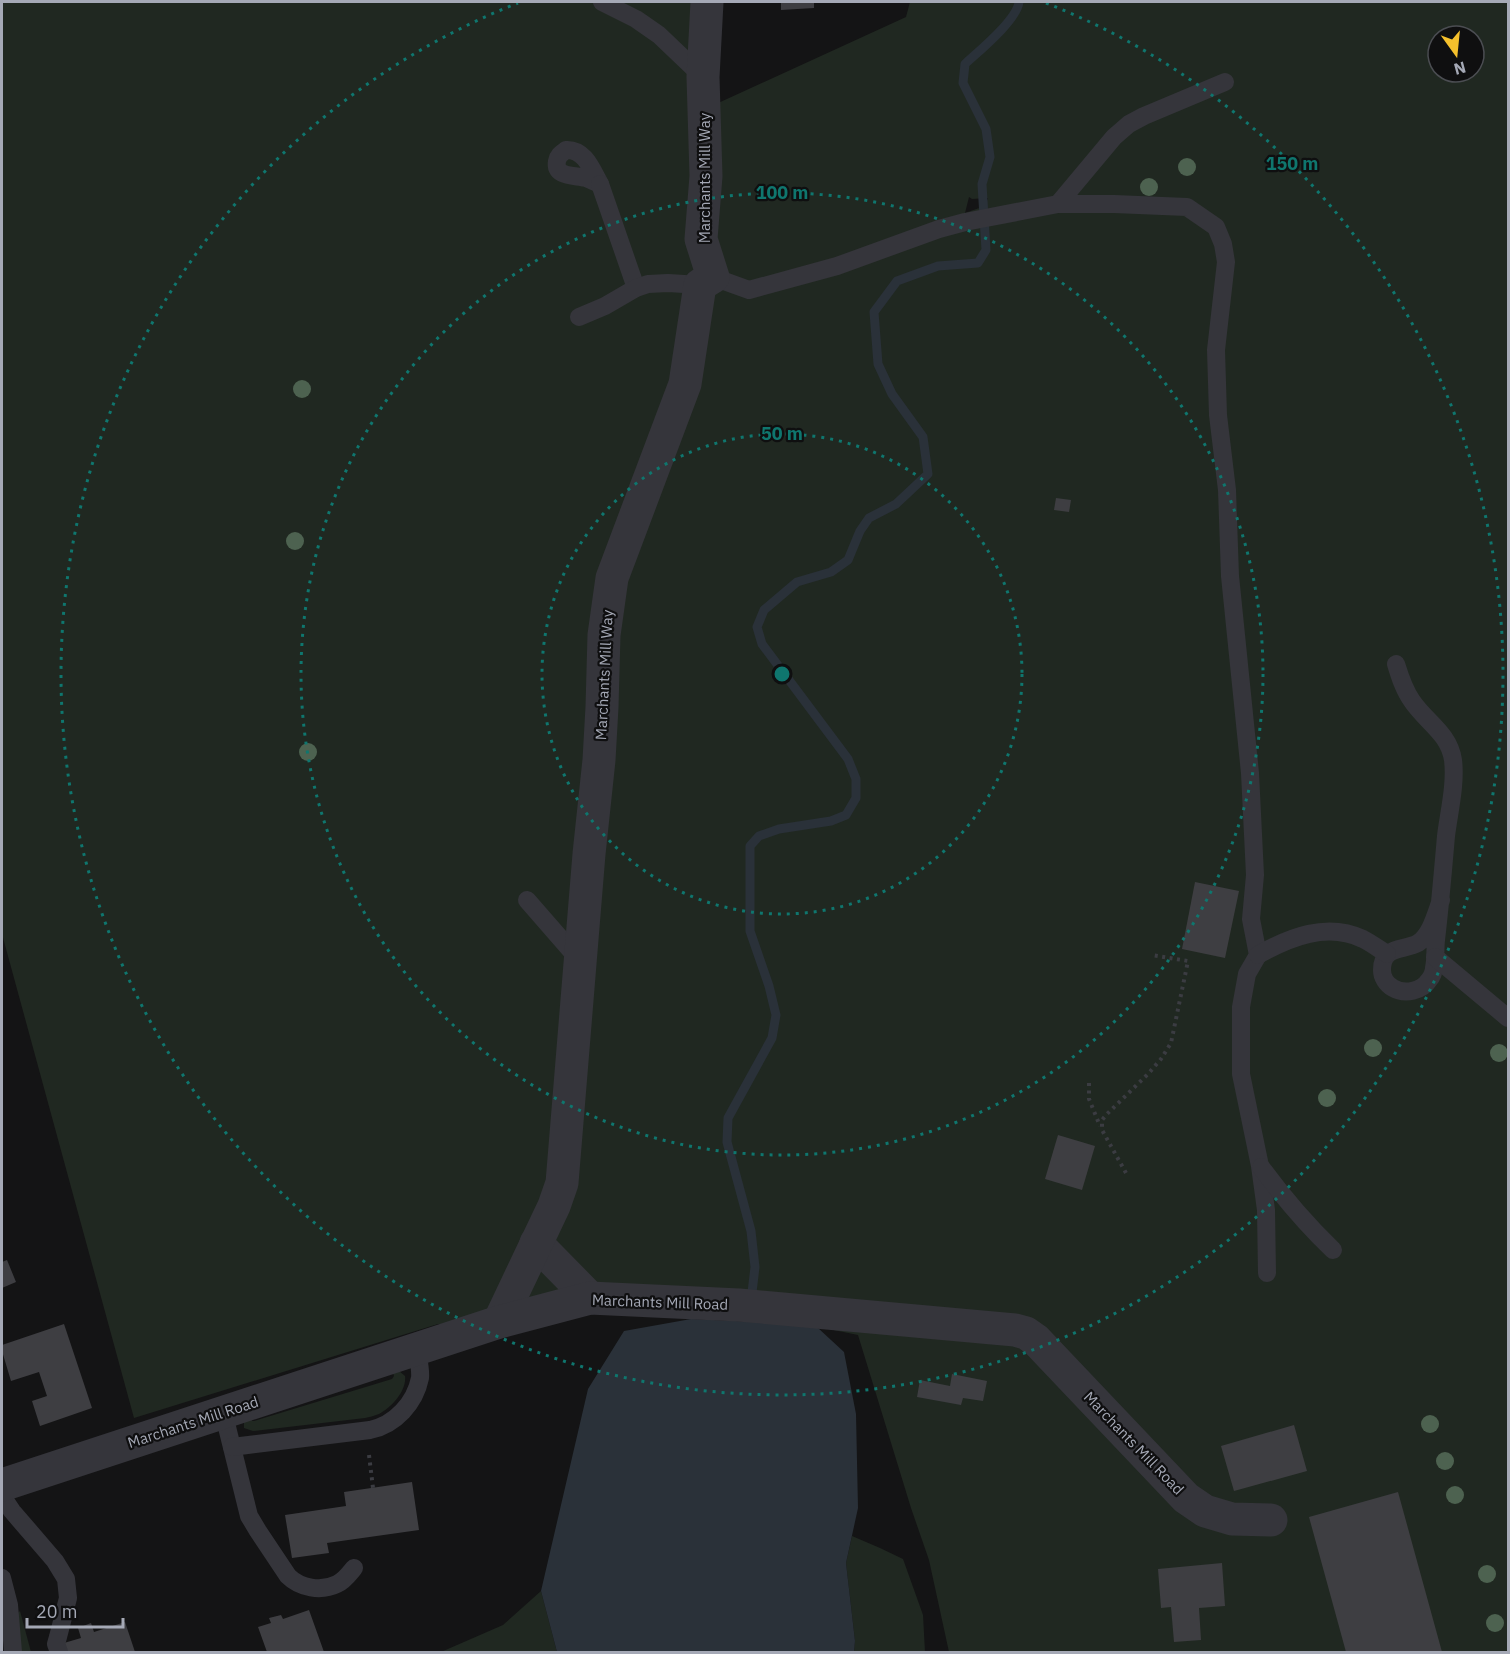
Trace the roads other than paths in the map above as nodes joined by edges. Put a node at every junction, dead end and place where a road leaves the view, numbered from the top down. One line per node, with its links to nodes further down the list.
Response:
1 (602, 2): 3 (lane)
2 (707, 2): 3 (street, Marchants Mill Way)
3 (703, 77): 7 (street, Marchants Mill Way)
4 (1225, 82): 6 (lane)
5 (600, 184): 8 (lane)
6 (1058, 204): 7 (lane); 14 (lane)
7 (706, 281): 8 (lane); 16 (street, Marchants Mill Way)
8 (636, 288): 9 (lane)
9 (579, 317)
10 (1396, 664): 12 (lane)
11 (527, 900): 16 (lane)
12 (1441, 900): 13 (lane); 15 (lane)
13 (1387, 954): 14 (lane); 15 (lane)
14 (1258, 955): 18 (lane)
15 (1435, 957): 17 (lane)
16 (581, 962): 19 (street, Marchants Mill Way)
17 (1509, 1018)
18 (1260, 1166): 20 (lane); 21 (lane)
19 (536, 1243): 22 (street); 23 (street, Marchants Mill Way)
20 (1333, 1250)
21 (1267, 1273)
22 (590, 1298): 23 (street, Marchants Mill Road); 29 (street, Marchants Mill Road)
23 (499, 1322): 24 (street, Marchants Mill Road)
24 (417, 1350): 25 (street, Marchants Mill Road); 26 (lane)
25 (223, 1411): 26 (lane); 27 (street, Marchants Mill Road)
26 (232, 1447): 30 (lane)
27 (2, 1485)
28 (2, 1496): 33 (lane)
29 (1271, 1520)
30 (354, 1568)
31 (2, 1578): 32 (lane)
32 (13, 1653)
33 (58, 1653)

